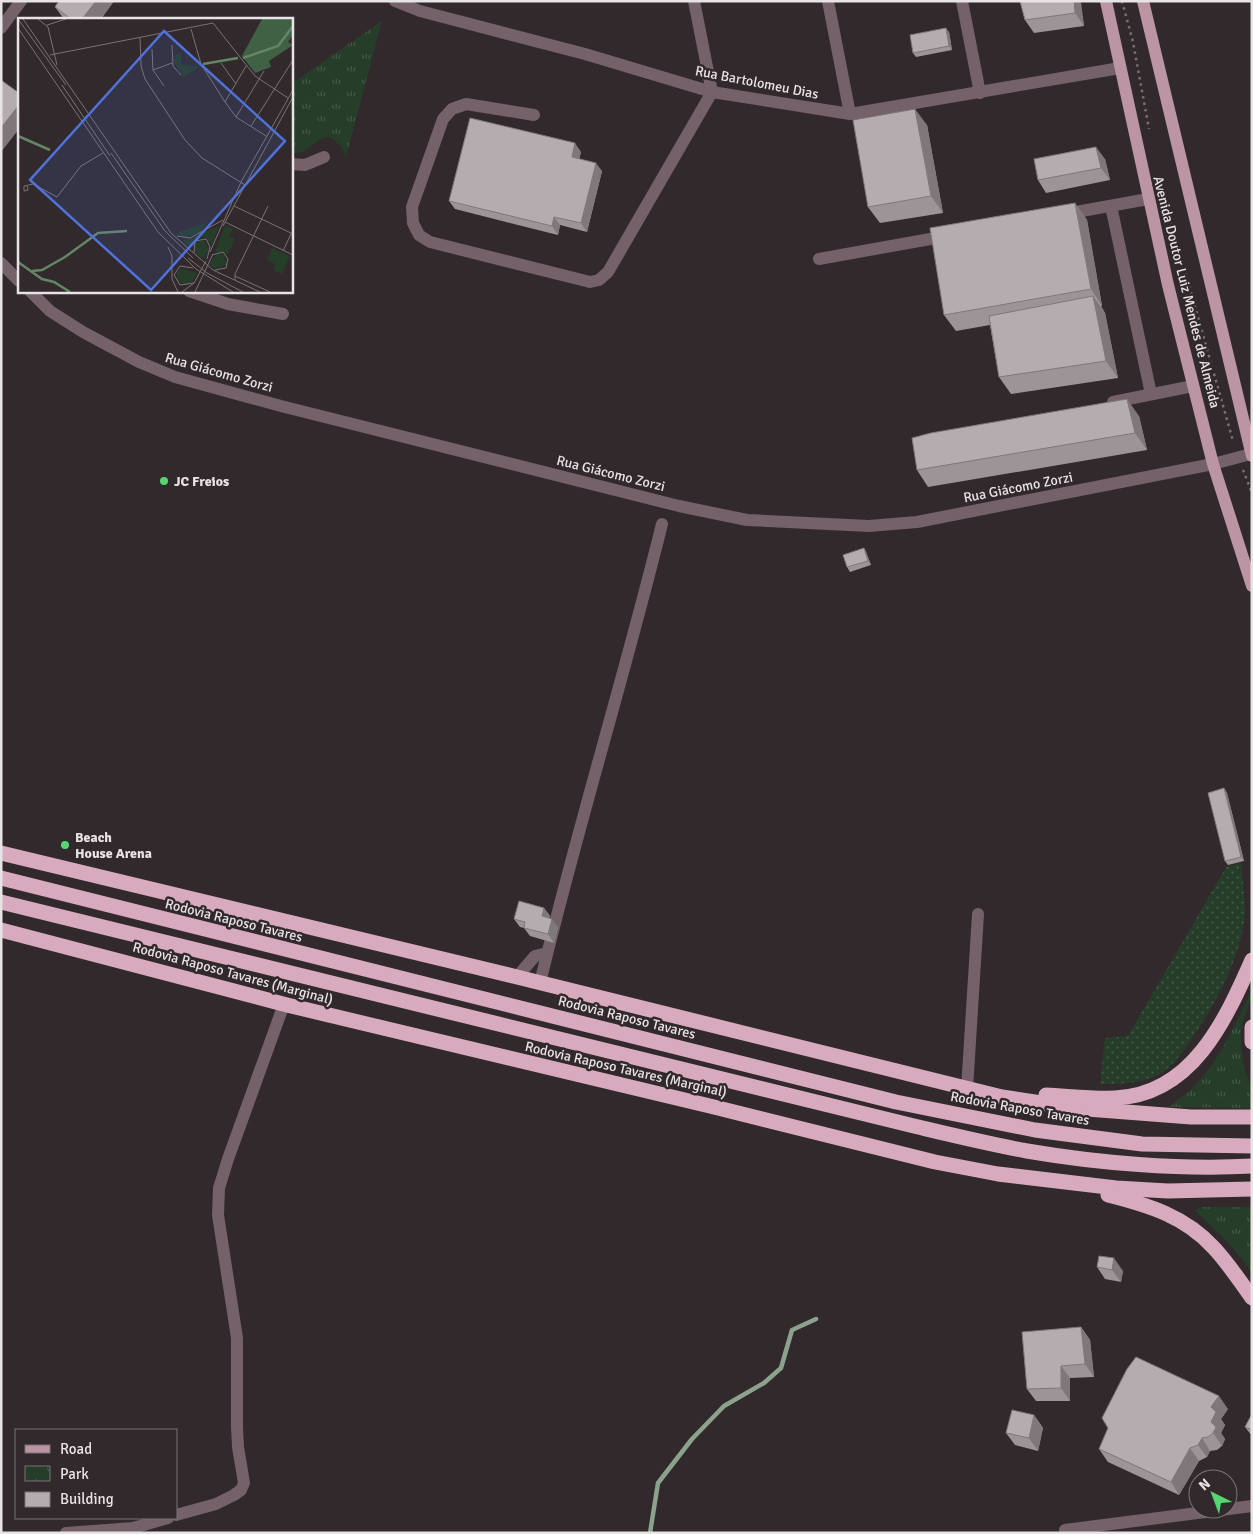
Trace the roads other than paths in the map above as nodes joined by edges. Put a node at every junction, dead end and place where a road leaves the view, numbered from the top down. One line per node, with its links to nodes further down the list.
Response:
1 (21, 1): 8 (street)
2 (395, 1): 10 (street, Rua Bartolomeu Dias)
3 (694, 1): 10 (street)
4 (828, 1): 12 (street)
5 (962, 1): 11 (street)
6 (1106, 1): 9 (main road, Avenida Doutor Luiz Mendes de Almeida)
7 (1143, 1): 29 (main road, Avenida Doutor Luiz Mendes de Almeida)
8 (1, 28)
9 (1120, 68): 11 (street, Rua Bartolomeu Dias); 16 (main road, Avenida Doutor Luiz Mendes de Almeida)
10 (712, 92): 12 (street, Rua Bartolomeu Dias); 13 (street)
11 (980, 93): 12 (street, Rua Bartolomeu Dias)
12 (850, 114)
13 (534, 115)
14 (324, 157): 15 (street)
15 (292, 164)
16 (1148, 199): 17 (street); 26 (main road, Avenida Doutor Luiz Mendes de Almeida)
17 (1111, 206): 18 (street); 27 (street)
18 (1053, 217)
19 (956, 234): 20 (street)
20 (819, 259)
21 (1, 263): 22 (street)
22 (18, 280)
23 (31, 292): 30 (street, Rua Giácomo Zorzi)
24 (192, 292): 25 (street)
25 (283, 314)
26 (1194, 386): 27 (street); 30 (main road, Avenida Doutor Luiz Mendes de Almeida)
27 (1151, 394): 28 (street)
28 (1103, 404)
29 (1252, 455): 30 (street, Rua Giácomo Zorzi)
30 (1213, 464): 32 (main road, Avenida Doutor Luiz Mendes de Almeida)
31 (662, 524): 38 (street)
32 (1252, 586)
33 (1, 853): 40 (highway, Rodovia Raposo Tavares)
34 (1, 878): 48 (highway, Rodovia Raposo Tavares)
35 (1, 902): 49 (highway)
36 (978, 914): 45 (street)
37 (1, 930): 42 (highway, Rodovia Raposo Tavares (Marginal))
38 (547, 953): 40 (street); 41 (street)
39 (1252, 960): 46 (highway)
40 (517, 977): 41 (highway, Rodovia Raposo Tavares)
41 (540, 983): 45 (highway, Rodovia Raposo Tavares)
42 (284, 1004): 50 (highway, Rodovia Raposo Tavares (Marginal)); 54 (street)
43 (1252, 1028): 44 (highway)
44 (1252, 1042)
45 (967, 1089): 46 (highway, Rodovia Raposo Tavares)
46 (983, 1093): 47 (highway, Rodovia Raposo Tavares)
47 (1252, 1117)
48 (1252, 1146)
49 (1252, 1166)
50 (1053, 1180): 51 (highway, Rodovia Raposo Tavares (Marginal)); 52 (highway)
51 (1252, 1189)
52 (1252, 1298)
53 (1252, 1506): 56 (street)
54 (178, 1514)
55 (165, 1519): 57 (street)
56 (1065, 1530)
57 (66, 1533)

